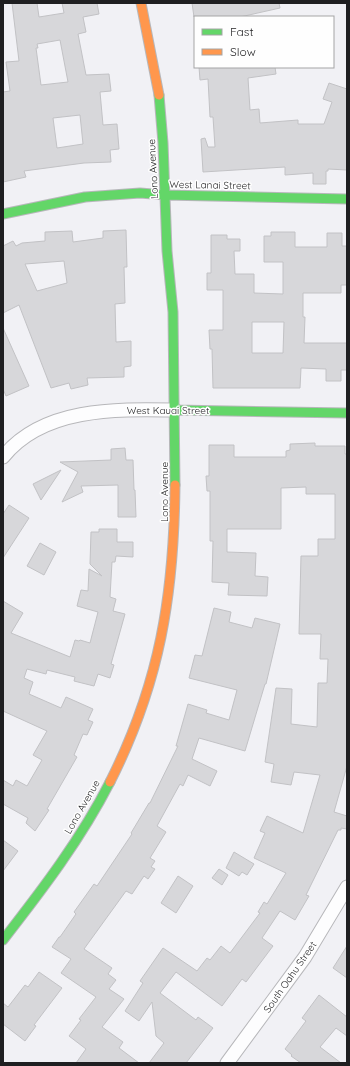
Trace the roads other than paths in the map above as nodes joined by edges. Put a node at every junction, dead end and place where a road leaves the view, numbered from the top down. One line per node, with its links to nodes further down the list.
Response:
1 (141, 3): 2 (street, Lono Avenue)
2 (165, 195): 3 (street, West Lanai Street); 4 (street, West Lanai Street); 5 (street, Lono Avenue)
3 (347, 199)
4 (3, 214)
5 (175, 410): 6 (street, West Kauai Street); 7 (street, West Kauai Street); 9 (street, Lono Avenue)
6 (347, 413)
7 (3, 457)
8 (347, 887): 10 (street, South Oahu Street)
9 (3, 940)
10 (227, 1063)

